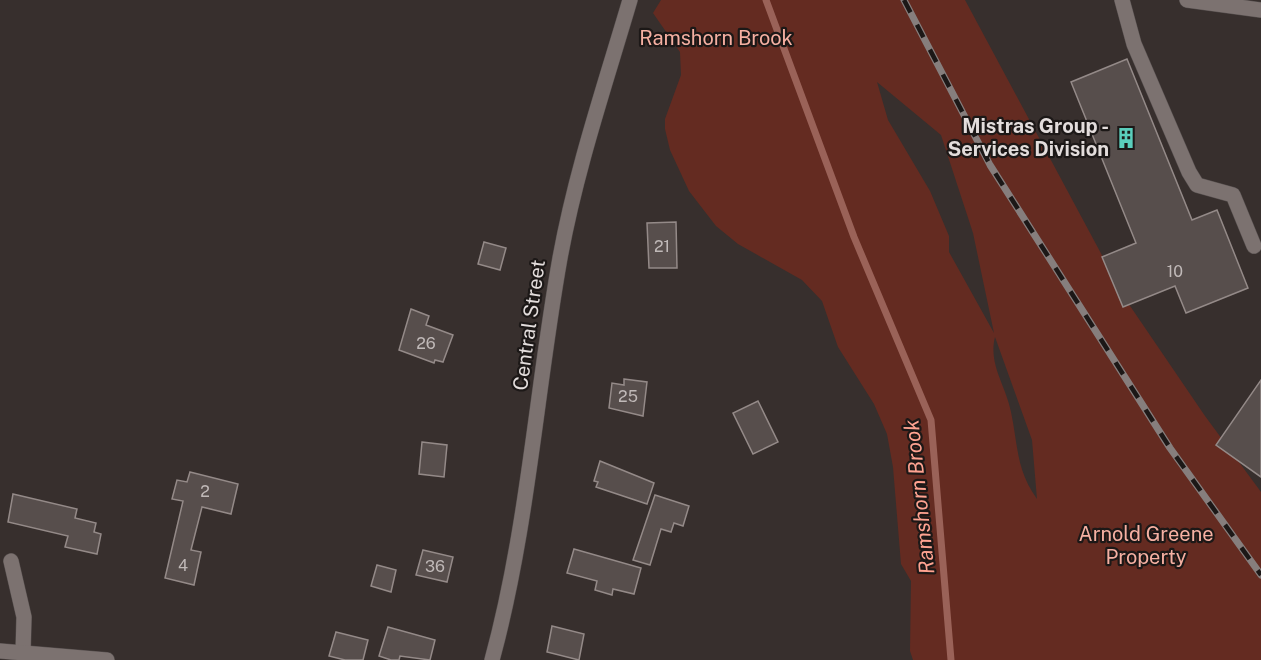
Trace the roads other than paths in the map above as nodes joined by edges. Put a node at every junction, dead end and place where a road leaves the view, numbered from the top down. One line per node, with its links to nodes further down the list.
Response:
1 (630, 0): 10 (street, Central Street)
2 (1122, 0): 5 (street)
3 (1187, 0): 4 (street)
4 (1261, 10)
5 (1254, 246)
6 (11, 561): 8 (street)
7 (0, 651): 8 (street)
8 (23, 653): 9 (street)
9 (107, 660)
10 (492, 660)

